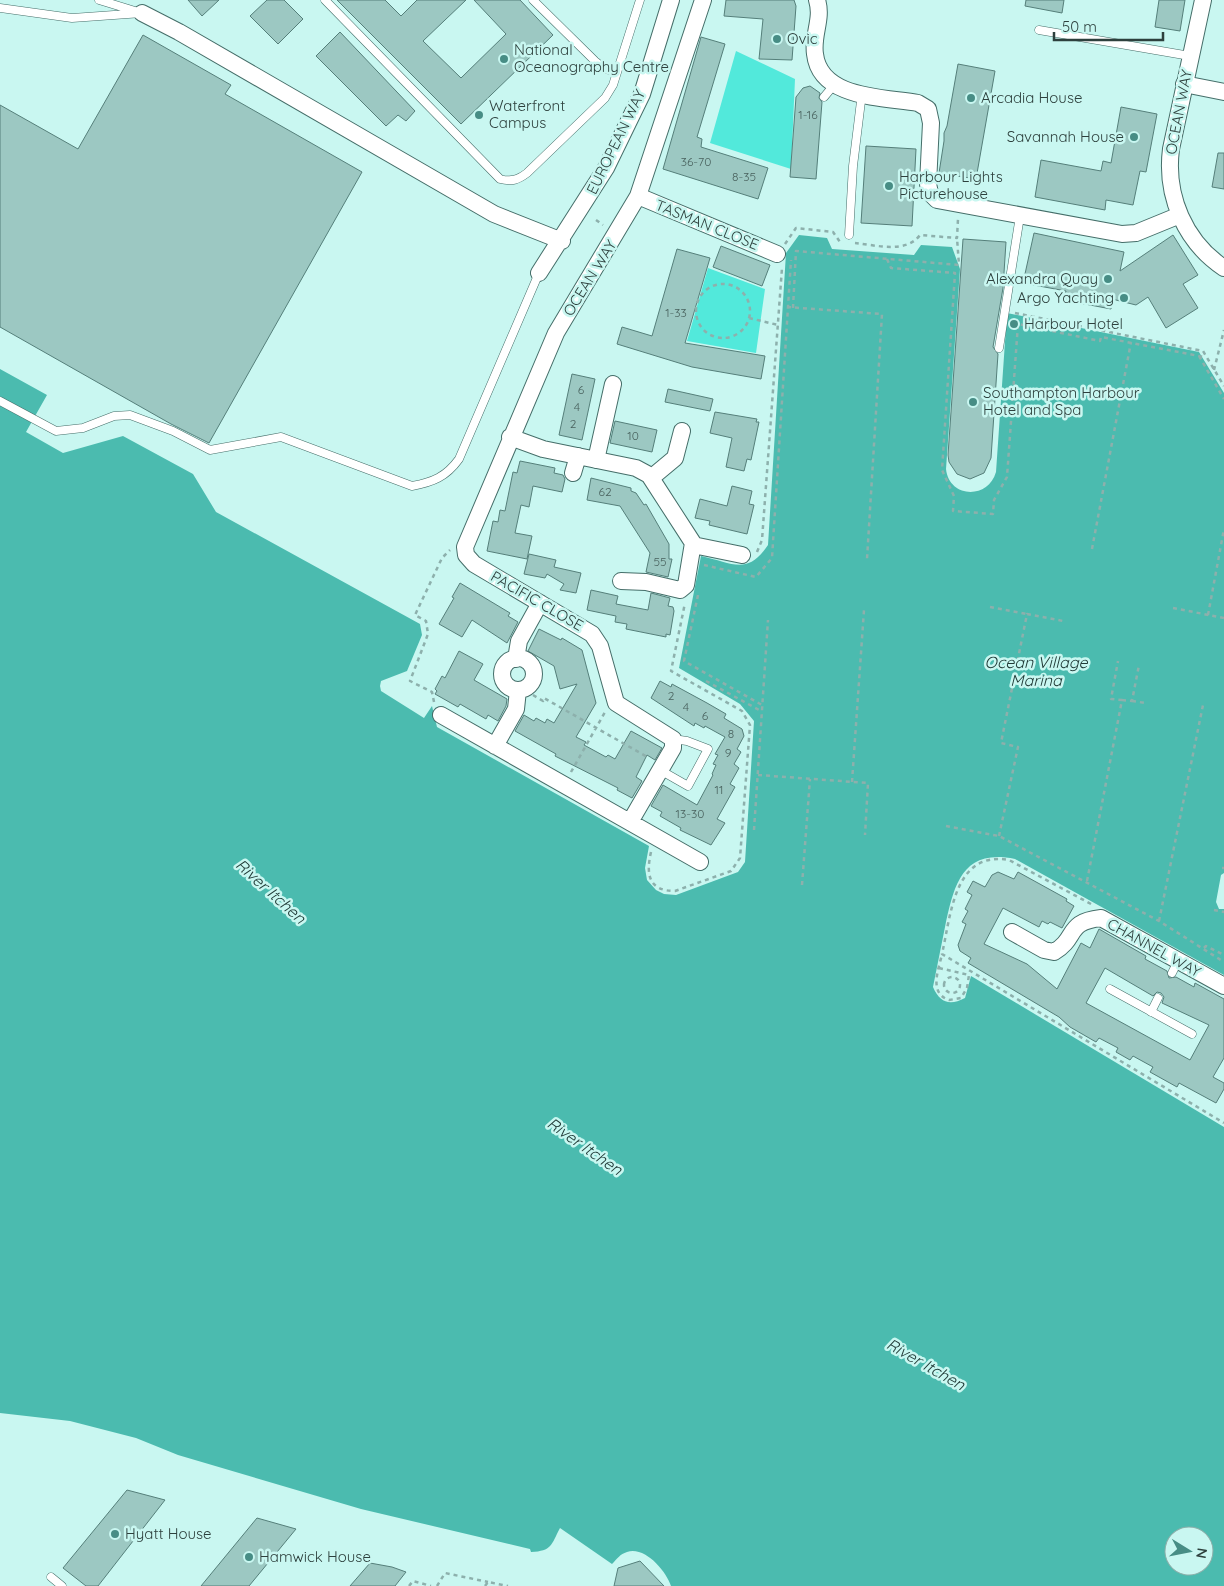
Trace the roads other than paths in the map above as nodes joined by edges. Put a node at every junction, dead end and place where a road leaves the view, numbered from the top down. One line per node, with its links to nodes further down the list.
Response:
1 (99, 0): 10 (lane)
2 (325, 0): 13 (lane)
3 (533, 0): 13 (lane)
4 (640, 0): 13 (lane)
5 (671, 0): 21 (street, EUROPEAN WAY)
6 (703, 0): 17 (street, OCEAN WAY)
7 (817, 0): 16 (street)
8 (1203, 0): 12 (street, OCEAN WAY)
9 (0, 8): 10 (lane)
10 (142, 13): 21 (street)
11 (1039, 30): 12 (lane)
12 (1190, 56): 14 (street, OCEAN WAY)
13 (617, 72)
14 (1184, 84): 15 (street); 18 (street, OCEAN WAY)
15 (1224, 92)
16 (862, 93): 19 (street); 20 (lane)
17 (638, 196): 22 (street, TASMAN CLOSE); 29 (street, OCEAN WAY)
18 (1180, 215): 19 (street); 23 (street, OCEAN WAY)
19 (1020, 216): 25 (lane)
20 (849, 235)
21 (562, 241): 24 (street, EUROPEAN WAY)
22 (784, 252)
23 (1224, 268)
24 (539, 273): 27 (lane)
25 (999, 348)
26 (613, 384): 31 (street)
27 (0, 401)
28 (682, 432): 33 (street)
29 (510, 437): 30 (street); 35 (street, OCEAN WAY)
30 (578, 456): 31 (street); 32 (street)
31 (596, 460): 33 (street)
32 (574, 473)
33 (651, 478): 34 (street)
34 (693, 545): 36 (street); 37 (street)
35 (465, 551): 38 (street, PACIFIC CLOSE)
36 (742, 555)
37 (621, 581)
38 (540, 602): 39 (street); 42 (street, PACIFIC CLOSE)
39 (516, 659): 40 (street); 40 (street)
40 (521, 690): 43 (street)
41 (438, 711): 43 (street)
42 (673, 739): 44 (street); 44 (lane)
43 (495, 746): 45 (street)
44 (661, 768): 45 (street)
45 (630, 822): 46 (street)
46 (700, 862)
47 (1012, 932): 48 (street, CHANNEL WAY)
48 (1224, 986)
49 (1110, 989): 51 (lane)
50 (1158, 998): 51 (lane)
51 (1151, 1012): 52 (lane)
52 (1192, 1034)
53 (51, 1577): 54 (lane)
54 (62, 1586)

